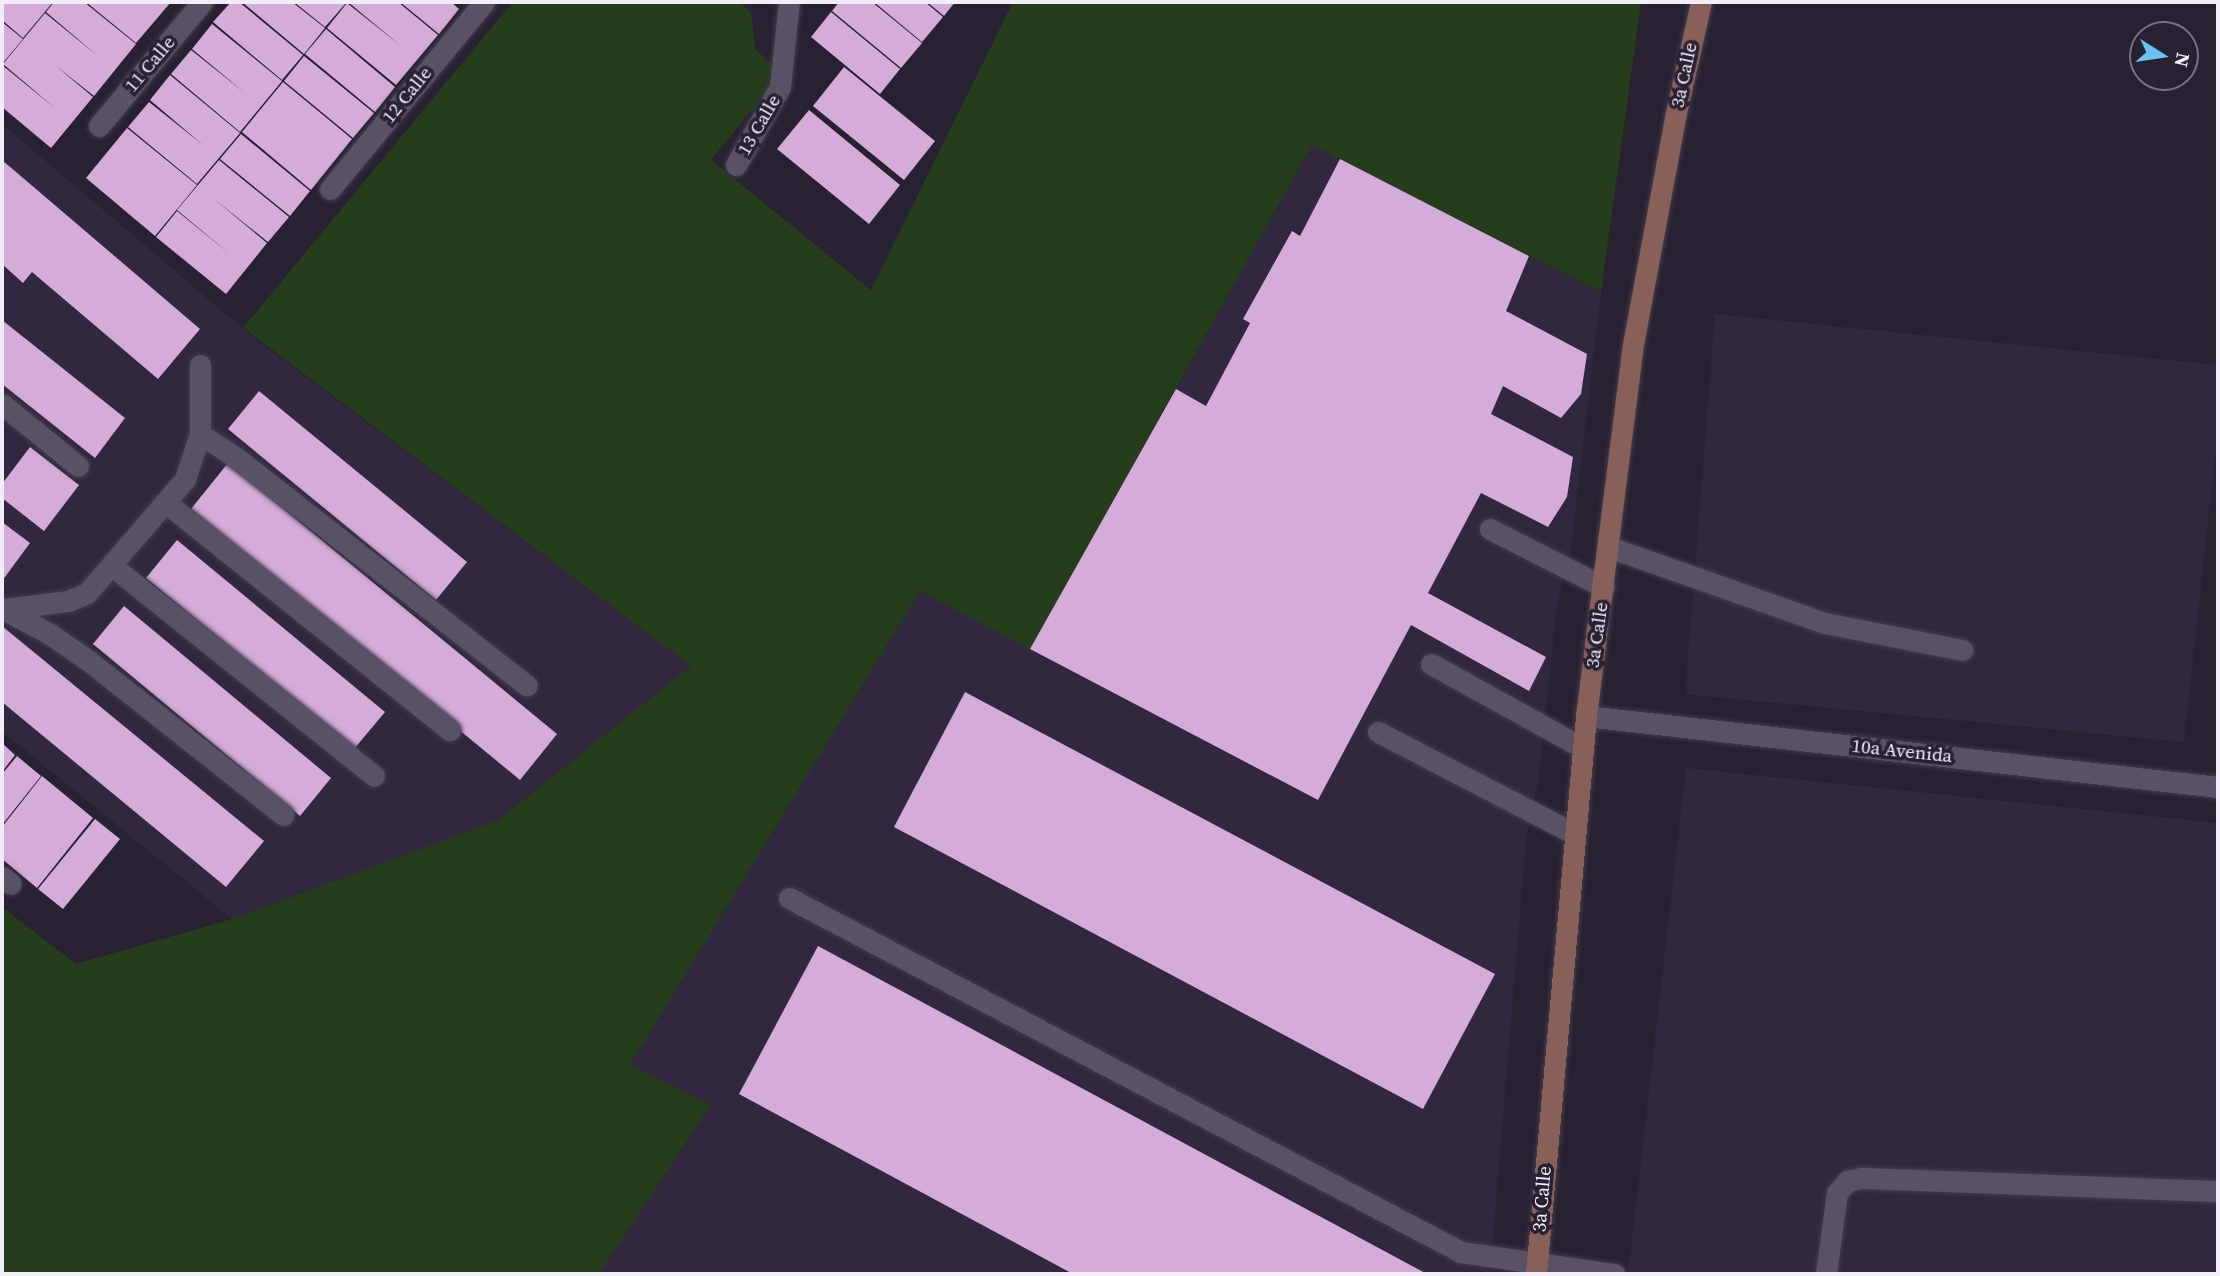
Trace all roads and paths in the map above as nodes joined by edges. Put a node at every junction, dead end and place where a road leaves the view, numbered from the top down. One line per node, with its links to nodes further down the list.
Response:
1 (202, 2): 5 (street, 11 Calle)
2 (484, 2): 7 (street, 12 Calle)
3 (789, 2): 6 (street, 13 Calle)
4 (1701, 2): 14 (main road, 3a Calle)
5 (99, 126)
6 (736, 165)
7 (330, 189)
8 (200, 365): 10 (street)
9 (2, 404): 11 (street)
10 (200, 434): 12 (street); 20 (street)
11 (78, 466)
12 (164, 502): 15 (street); 22 (street)
13 (1490, 528): 16 (street)
14 (1609, 547): 16 (main road, 3a Calle); 18 (street)
15 (111, 565): 17 (street); 25 (street)
16 (1604, 587): 21 (main road, 3a Calle)
17 (3, 608): 27 (street)
18 (1962, 650)
19 (1431, 664): 24 (street)
20 (527, 686)
21 (1586, 716): 24 (main road, 3a Calle); 26 (street, 10a Avenida)
22 (450, 730)
23 (1378, 732): 28 (street)
24 (1583, 748): 28 (main road, 3a Calle)
25 (373, 776)
26 (2218, 787)
27 (283, 815)
28 (1575, 834): 31 (main road, 3a Calle)
29 (789, 898): 31 (street)
30 (2218, 1191): 33 (street)
31 (1536, 1269): 32 (street)
32 (1614, 1274)
33 (1826, 1274)

